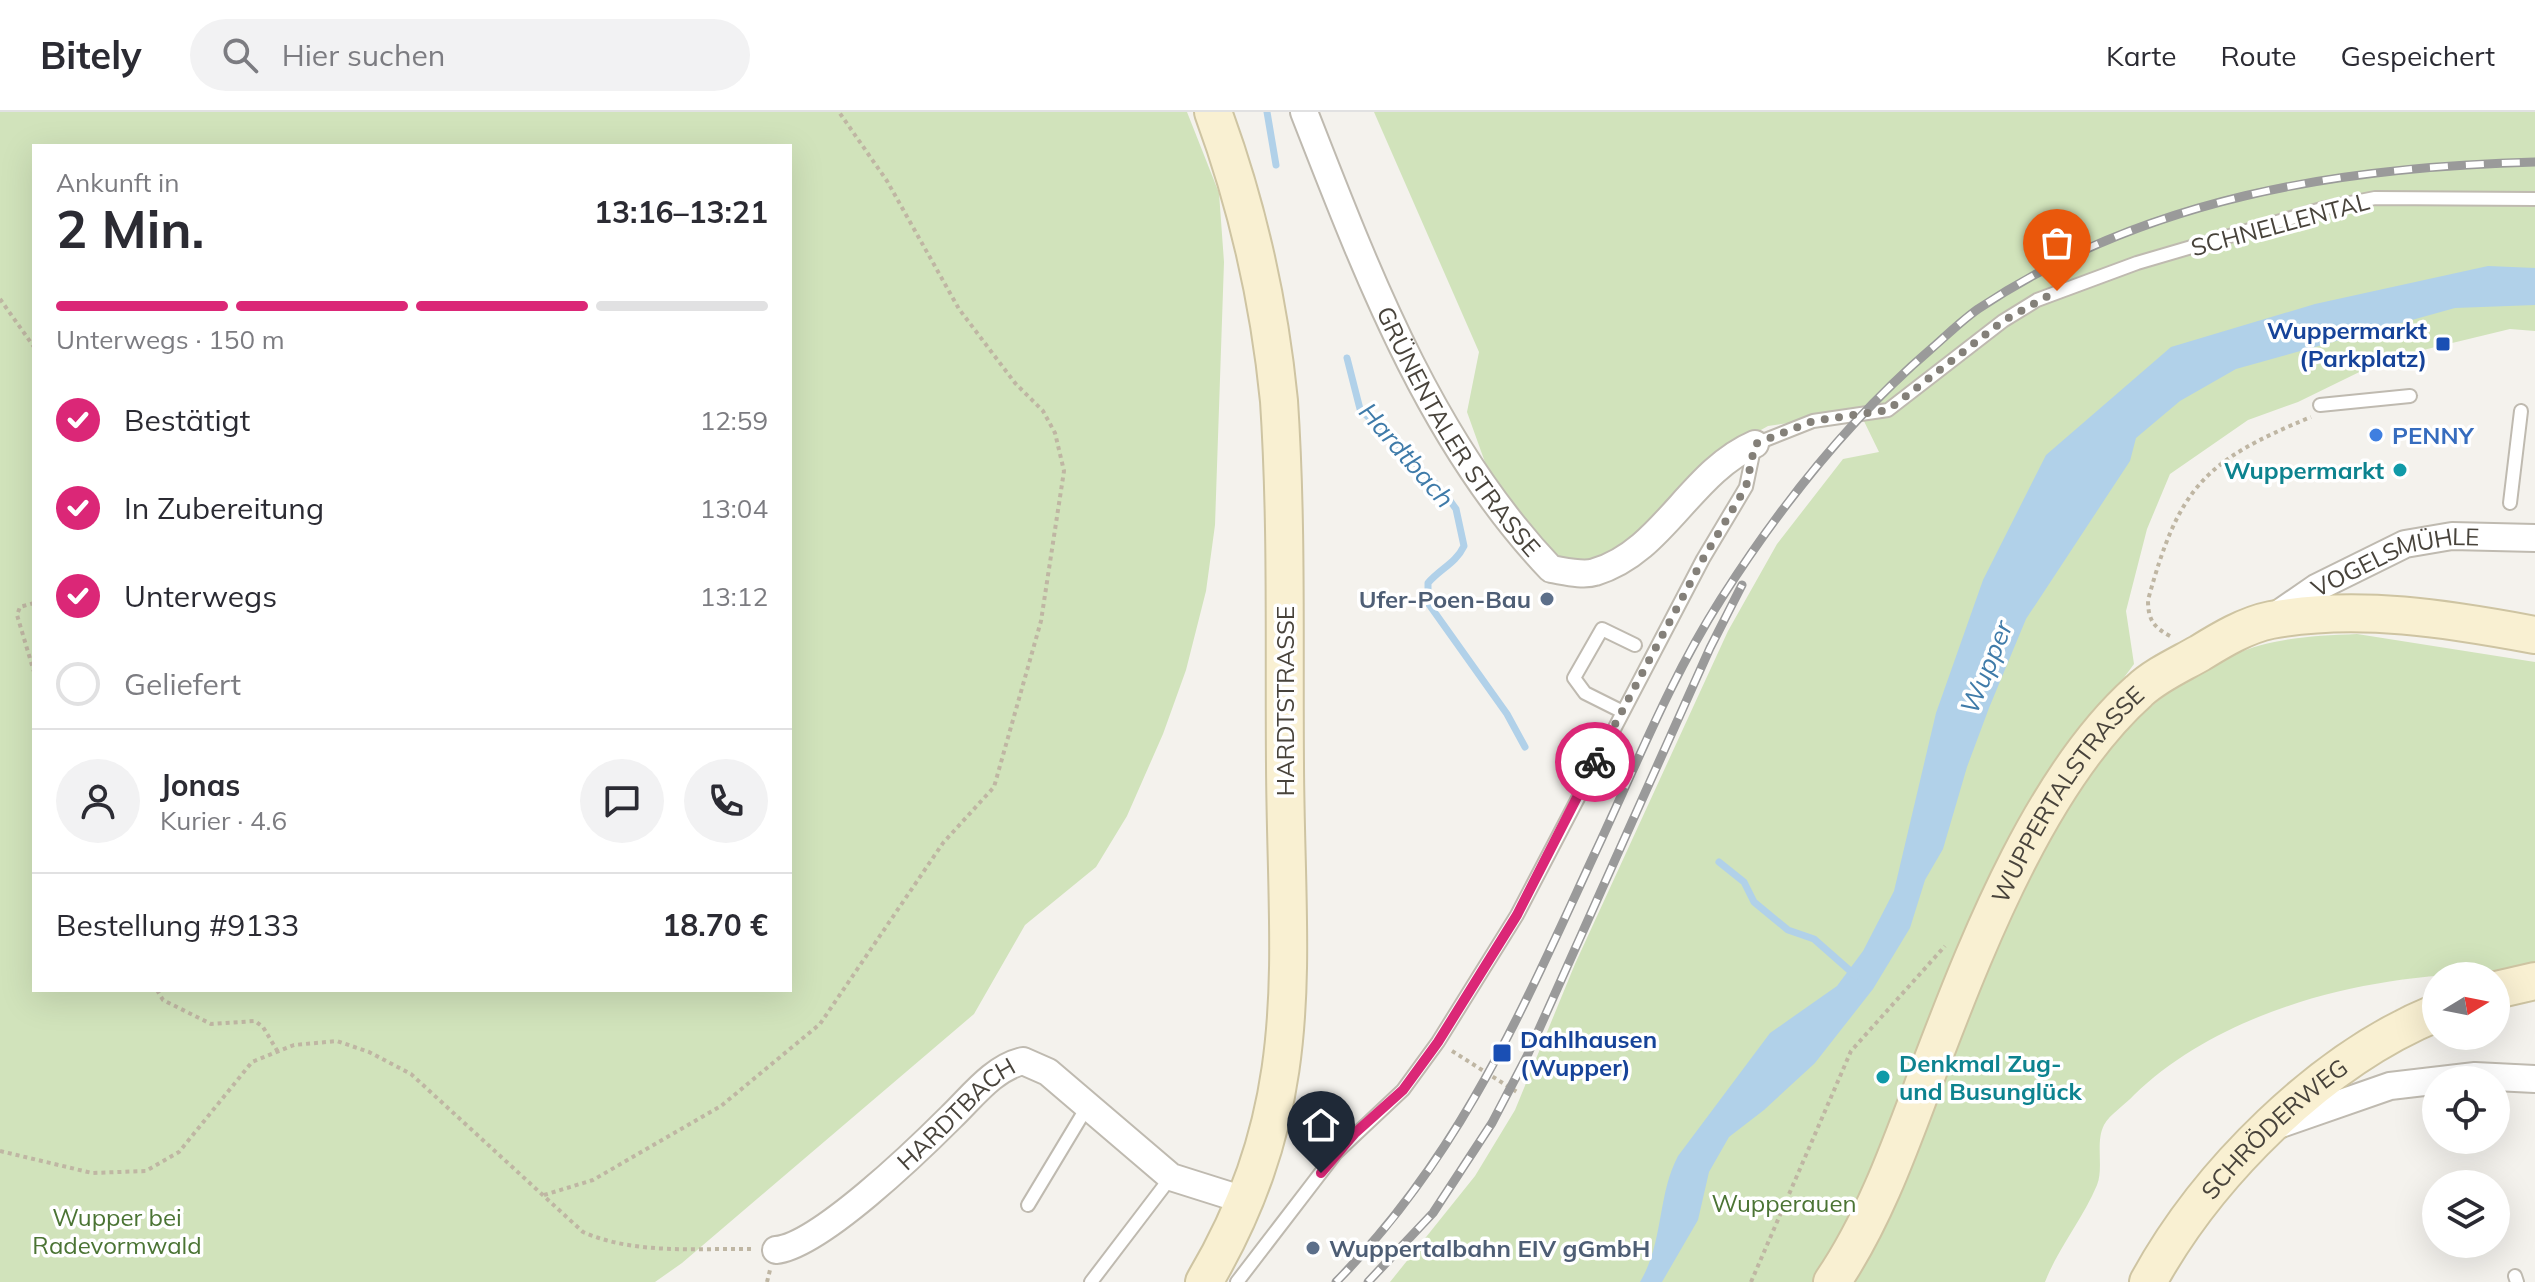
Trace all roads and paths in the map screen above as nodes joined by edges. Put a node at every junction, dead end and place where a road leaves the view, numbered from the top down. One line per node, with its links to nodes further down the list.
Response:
1 (839, 112): 34 (path)
2 (1213, 112): 35 (main road, HARDTSTRASSE)
3 (1304, 112): 11 (street, GRÜNENTALER STRASSE)
4 (2535, 199): 5 (lane, SCHNELLENTAL)
5 (2077, 283): 11 (lane, GRÜNENTALER STRASSE)
6 (0, 299): 7 (path)
7 (32, 344)
8 (2410, 396): 9 (lane)
9 (2321, 409): 18 (path)
10 (2521, 411): 12 (lane)
11 (1755, 444): 20 (lane)
12 (2510, 503)
13 (2535, 538): 15 (street, VOGELSMÜHLE)
14 (32, 604): 19 (path)
15 (2268, 621): 16 (main road, WUPPERTALSTRASSE); 18 (main road, WUPPERTALSTRASSE)
16 (2535, 635)
17 (1635, 645): 20 (lane)
18 (2207, 648): 42 (main road, WUPPERTALSTRASSE)
19 (32, 665)
20 (1621, 711): 26 (lane)
21 (1954, 936): 41 (path)
22 (2535, 981): 23 (main road)
23 (2510, 987)
24 (158, 992): 27 (path)
25 (2422, 1020): 31 (main road, SCHRÖDERWEG)
26 (1438, 1042): 29 (path); 40 (lane)
27 (278, 1052): 32 (path); 34 (path)
28 (2535, 1079): 31 (street)
29 (1517, 1092)
30 (1087, 1107): 33 (street, HARDTBACH); 36 (lane); 37 (street, HARDTBACH)
31 (2271, 1127): 43 (main road, SCHRÖDERWEG)
32 (0, 1151)
33 (1171, 1177): 35 (street, HARDTBACH); 38 (lane)
34 (544, 1195): 37 (path)
35 (1247, 1201): 39 (main road, HARDTSTRASSE)
36 (1028, 1205)
37 (776, 1250)
38 (1091, 1282)
39 (1204, 1282)
40 (1237, 1282)
41 (1751, 1282)
42 (1832, 1282)
43 (2148, 1282)

